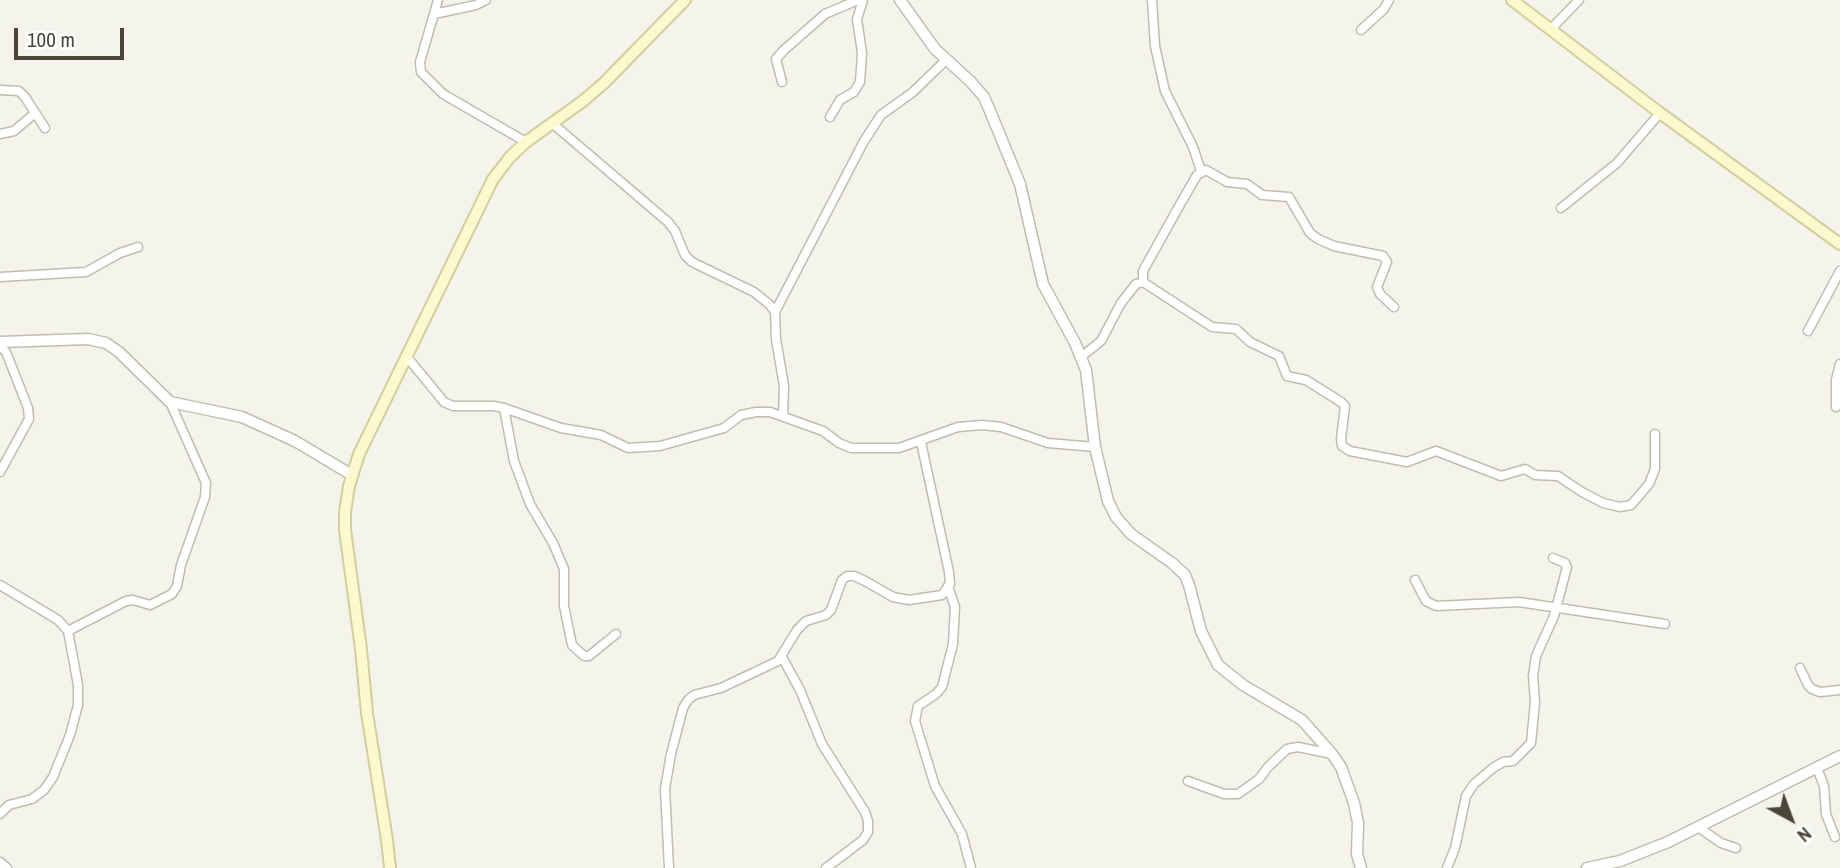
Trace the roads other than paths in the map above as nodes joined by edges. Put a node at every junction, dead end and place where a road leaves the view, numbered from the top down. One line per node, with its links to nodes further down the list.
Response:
1 (438, 0): 11 (street)
2 (486, 0): 11 (street)
3 (685, 0): 20 (main road)
4 (858, 0): 15 (street)
5 (863, 0): 19 (street)
6 (900, 0): 14 (street)
7 (1152, 0): 24 (street)
8 (1389, 0): 13 (street)
9 (1512, 0): 12 (main road)
10 (1579, 0): 12 (street)
11 (434, 14): 23 (street)
12 (1551, 29): 17 (main road)
13 (1361, 30)
14 (946, 60): 32 (street); 36 (street)
15 (782, 82)
16 (0, 90): 18 (street)
17 (1660, 113): 25 (street); 26 (main road)
18 (34, 114): 21 (street); 22 (street)
19 (830, 117)
20 (552, 123): 23 (main road); 32 (street)
21 (45, 128)
22 (0, 134)
23 (526, 142): 35 (main road)
24 (1201, 171): 30 (street); 31 (street)
25 (1562, 208)
26 (1840, 244)
27 (138, 247): 29 (street)
28 (1840, 271): 33 (street)
29 (0, 277)
30 (1143, 282): 36 (street); 42 (street)
31 (1394, 307)
32 (775, 312): 41 (street)
33 (1808, 331)
34 (0, 344): 38 (street); 45 (street)
35 (407, 357): 40 (street); 46 (main road)
36 (1081, 357): 44 (street)
37 (1840, 364): 39 (street)
38 (170, 402): 46 (street); 53 (street)
39 (1836, 407)
40 (504, 408): 41 (street); 54 (street)
41 (783, 416): 43 (street)
42 (1655, 434)
43 (921, 442): 44 (street); 50 (street)
44 (1095, 447): 58 (street)
45 (0, 472)
46 (352, 475): 68 (main road)
47 (1553, 558): 51 (street)
48 (1415, 580): 51 (street)
49 (0, 585): 53 (street)
50 (948, 586): 55 (street); 71 (street)
51 (1556, 606): 52 (street); 73 (street)
52 (1665, 624)
53 (68, 631): 62 (street)
54 (616, 634)
55 (782, 656): 69 (street); 70 (street)
56 (1800, 668): 57 (street)
57 (1840, 690)
58 (1332, 754): 61 (street); 72 (street)
59 (1840, 756): 60 (street)
60 (1817, 768): 63 (street); 64 (street)
61 (1188, 781)
62 (0, 814)
63 (1698, 827): 65 (street); 74 (street)
64 (1835, 837)
65 (1736, 848)
66 (0, 862): 67 (street)
67 (7, 868)
68 (390, 868)
69 (668, 868)
70 (826, 868)
71 (971, 868)
72 (1362, 868)
73 (1447, 868)
74 (1587, 868)

